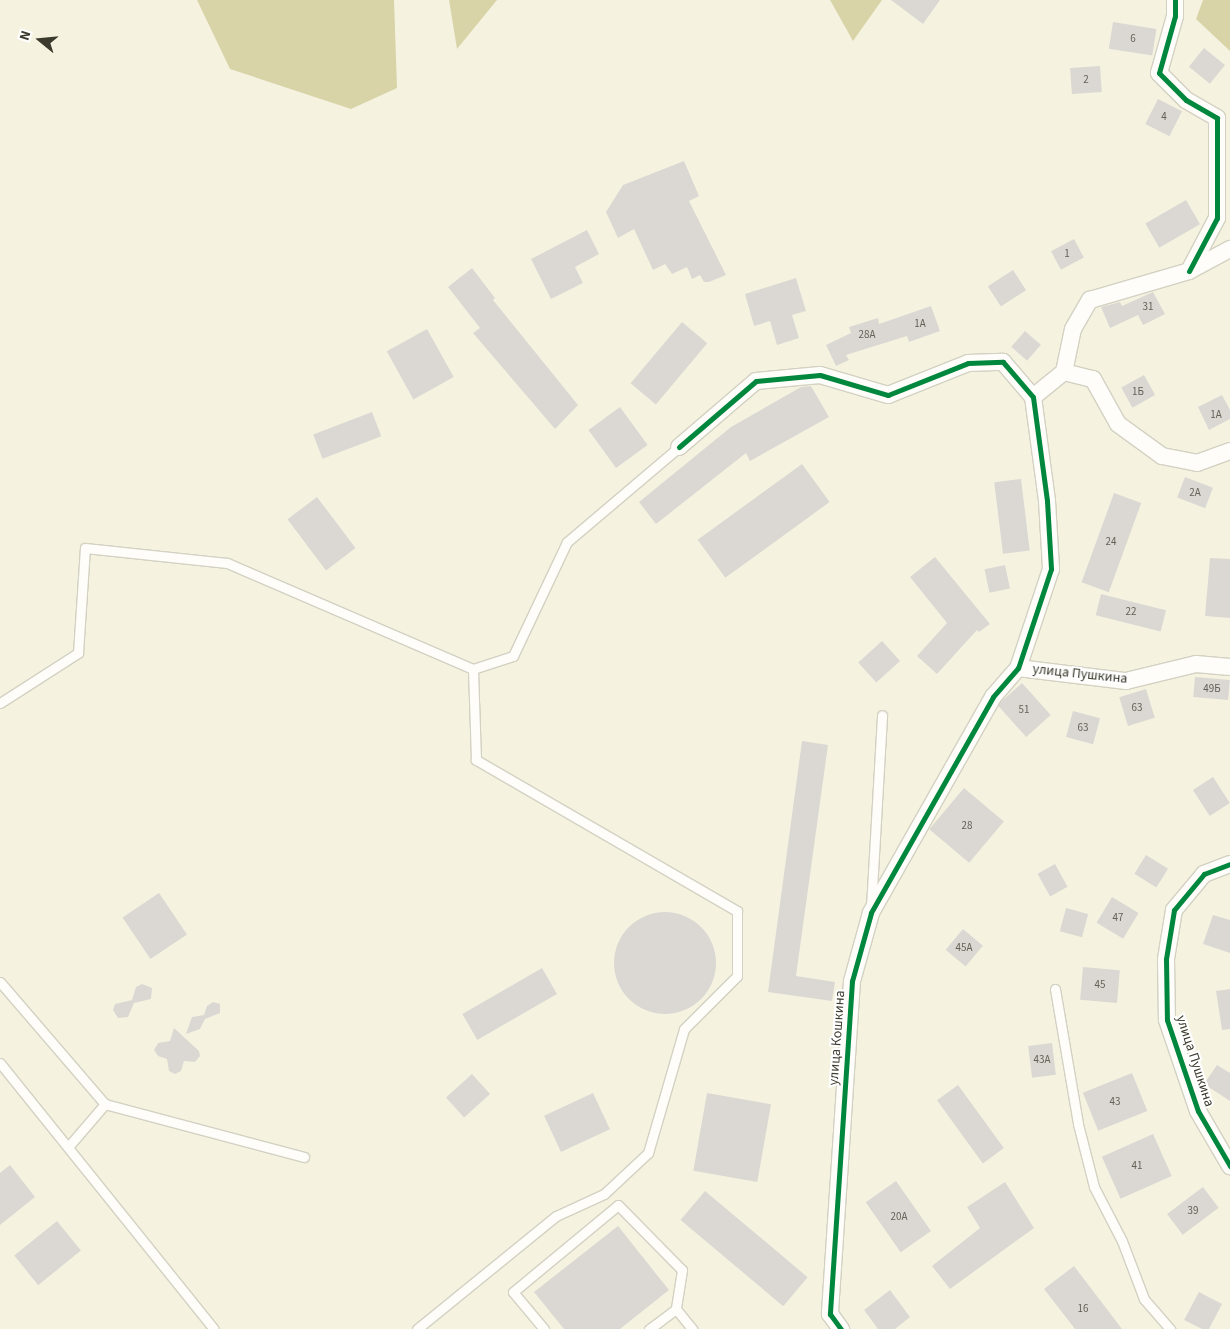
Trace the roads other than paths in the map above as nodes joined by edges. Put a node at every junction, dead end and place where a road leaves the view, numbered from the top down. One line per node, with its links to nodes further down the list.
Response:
1 (1175, 0): 3 (street)
2 (1230, 249): 3 (street)
3 (1189, 271): 4 (street)
4 (1064, 372): 5 (street); 7 (street)
5 (1033, 397): 6 (street); 9 (street)
6 (679, 446): 10 (lane)
7 (1230, 451)
8 (1230, 667): 9 (street, улица Пушкина)
9 (1018, 668): 14 (street, улица Кошкина)
10 (473, 669): 11 (lane); 24 (lane)
11 (0, 703)
12 (882, 715): 14 (lane)
13 (1230, 864): 21 (street, улица Пушкина)
14 (871, 912): 28 (street, улица Кошкина)
15 (0, 982): 18 (lane)
16 (1055, 989): 29 (lane)
17 (0, 1063): 19 (lane)
18 (105, 1104): 19 (lane); 20 (lane)
19 (68, 1147): 23 (lane)
20 (304, 1157)
21 (1230, 1166)
22 (676, 1309): 25 (lane); 26 (lane); 27 (lane)
23 (214, 1329)
24 (417, 1329)
25 (544, 1329)
26 (649, 1329)
27 (692, 1329)
28 (841, 1329)
29 (1170, 1329)

